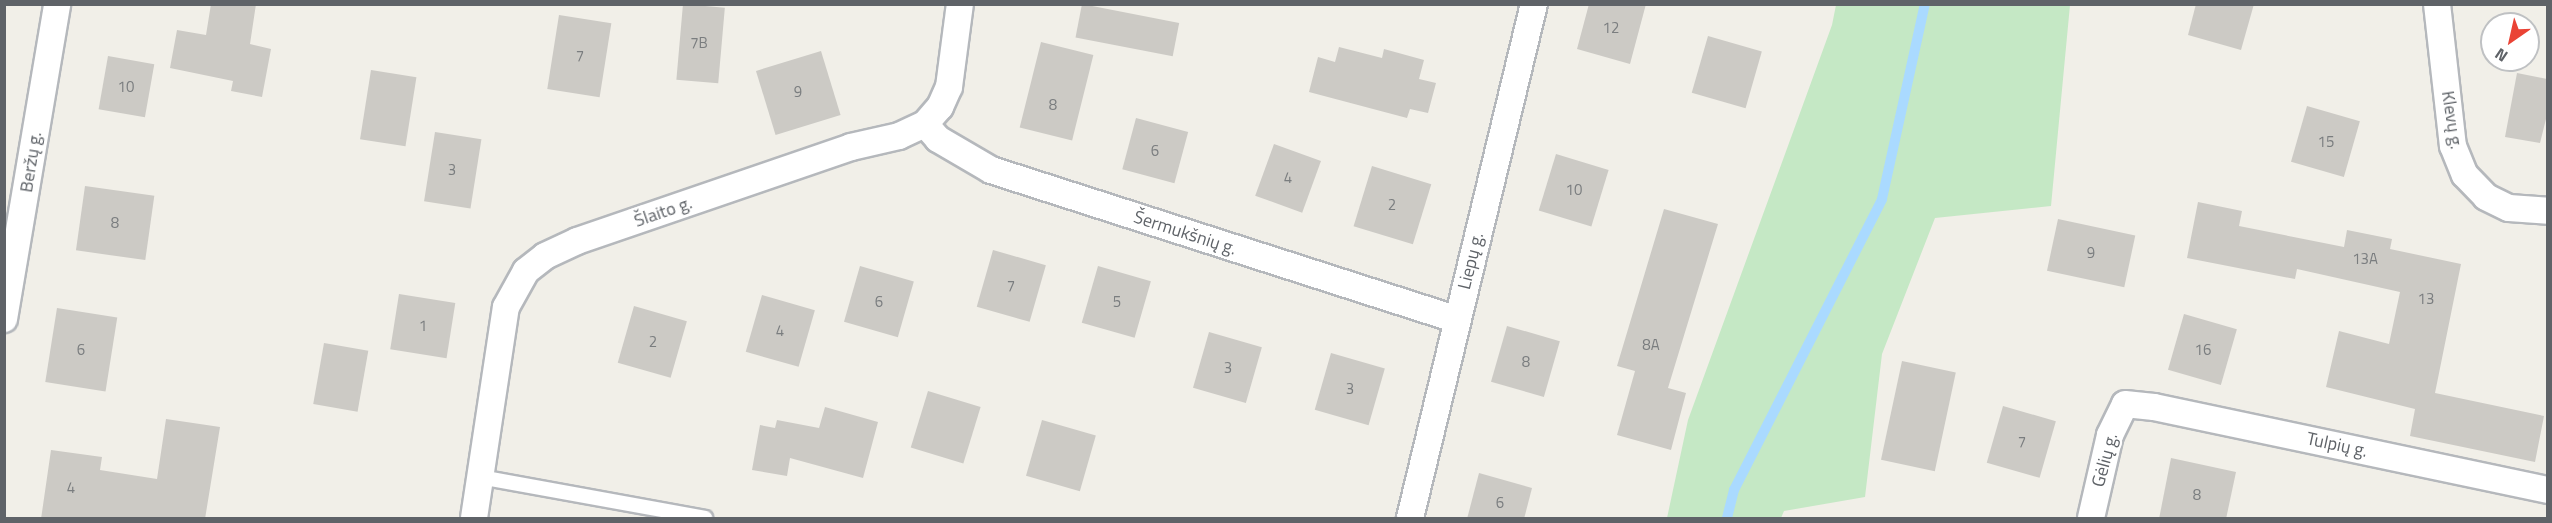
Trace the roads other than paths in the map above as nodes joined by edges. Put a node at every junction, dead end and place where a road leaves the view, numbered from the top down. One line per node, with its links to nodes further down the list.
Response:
1 (57, 4): 7 (street, Beržų g.)
2 (960, 4): 5 (street, Šlaito g.)
3 (1534, 4): 8 (street, Liepų g.)
4 (2437, 4): 6 (street, Klevų g.)
5 (925, 124): 8 (street, Šermukšnių g.); 10 (street, Šlaito g.)
6 (2547, 211)
7 (4, 319)
8 (1456, 319): 14 (street, Liepų g.)
9 (2125, 404): 11 (street, Tulpių g.); 15 (street, Gėlių g.)
10 (480, 477): 12 (street, Šlaito g.); 13 (lane)
11 (2547, 490)
12 (474, 519)
13 (705, 519)
14 (1410, 519)
15 (2091, 519)

